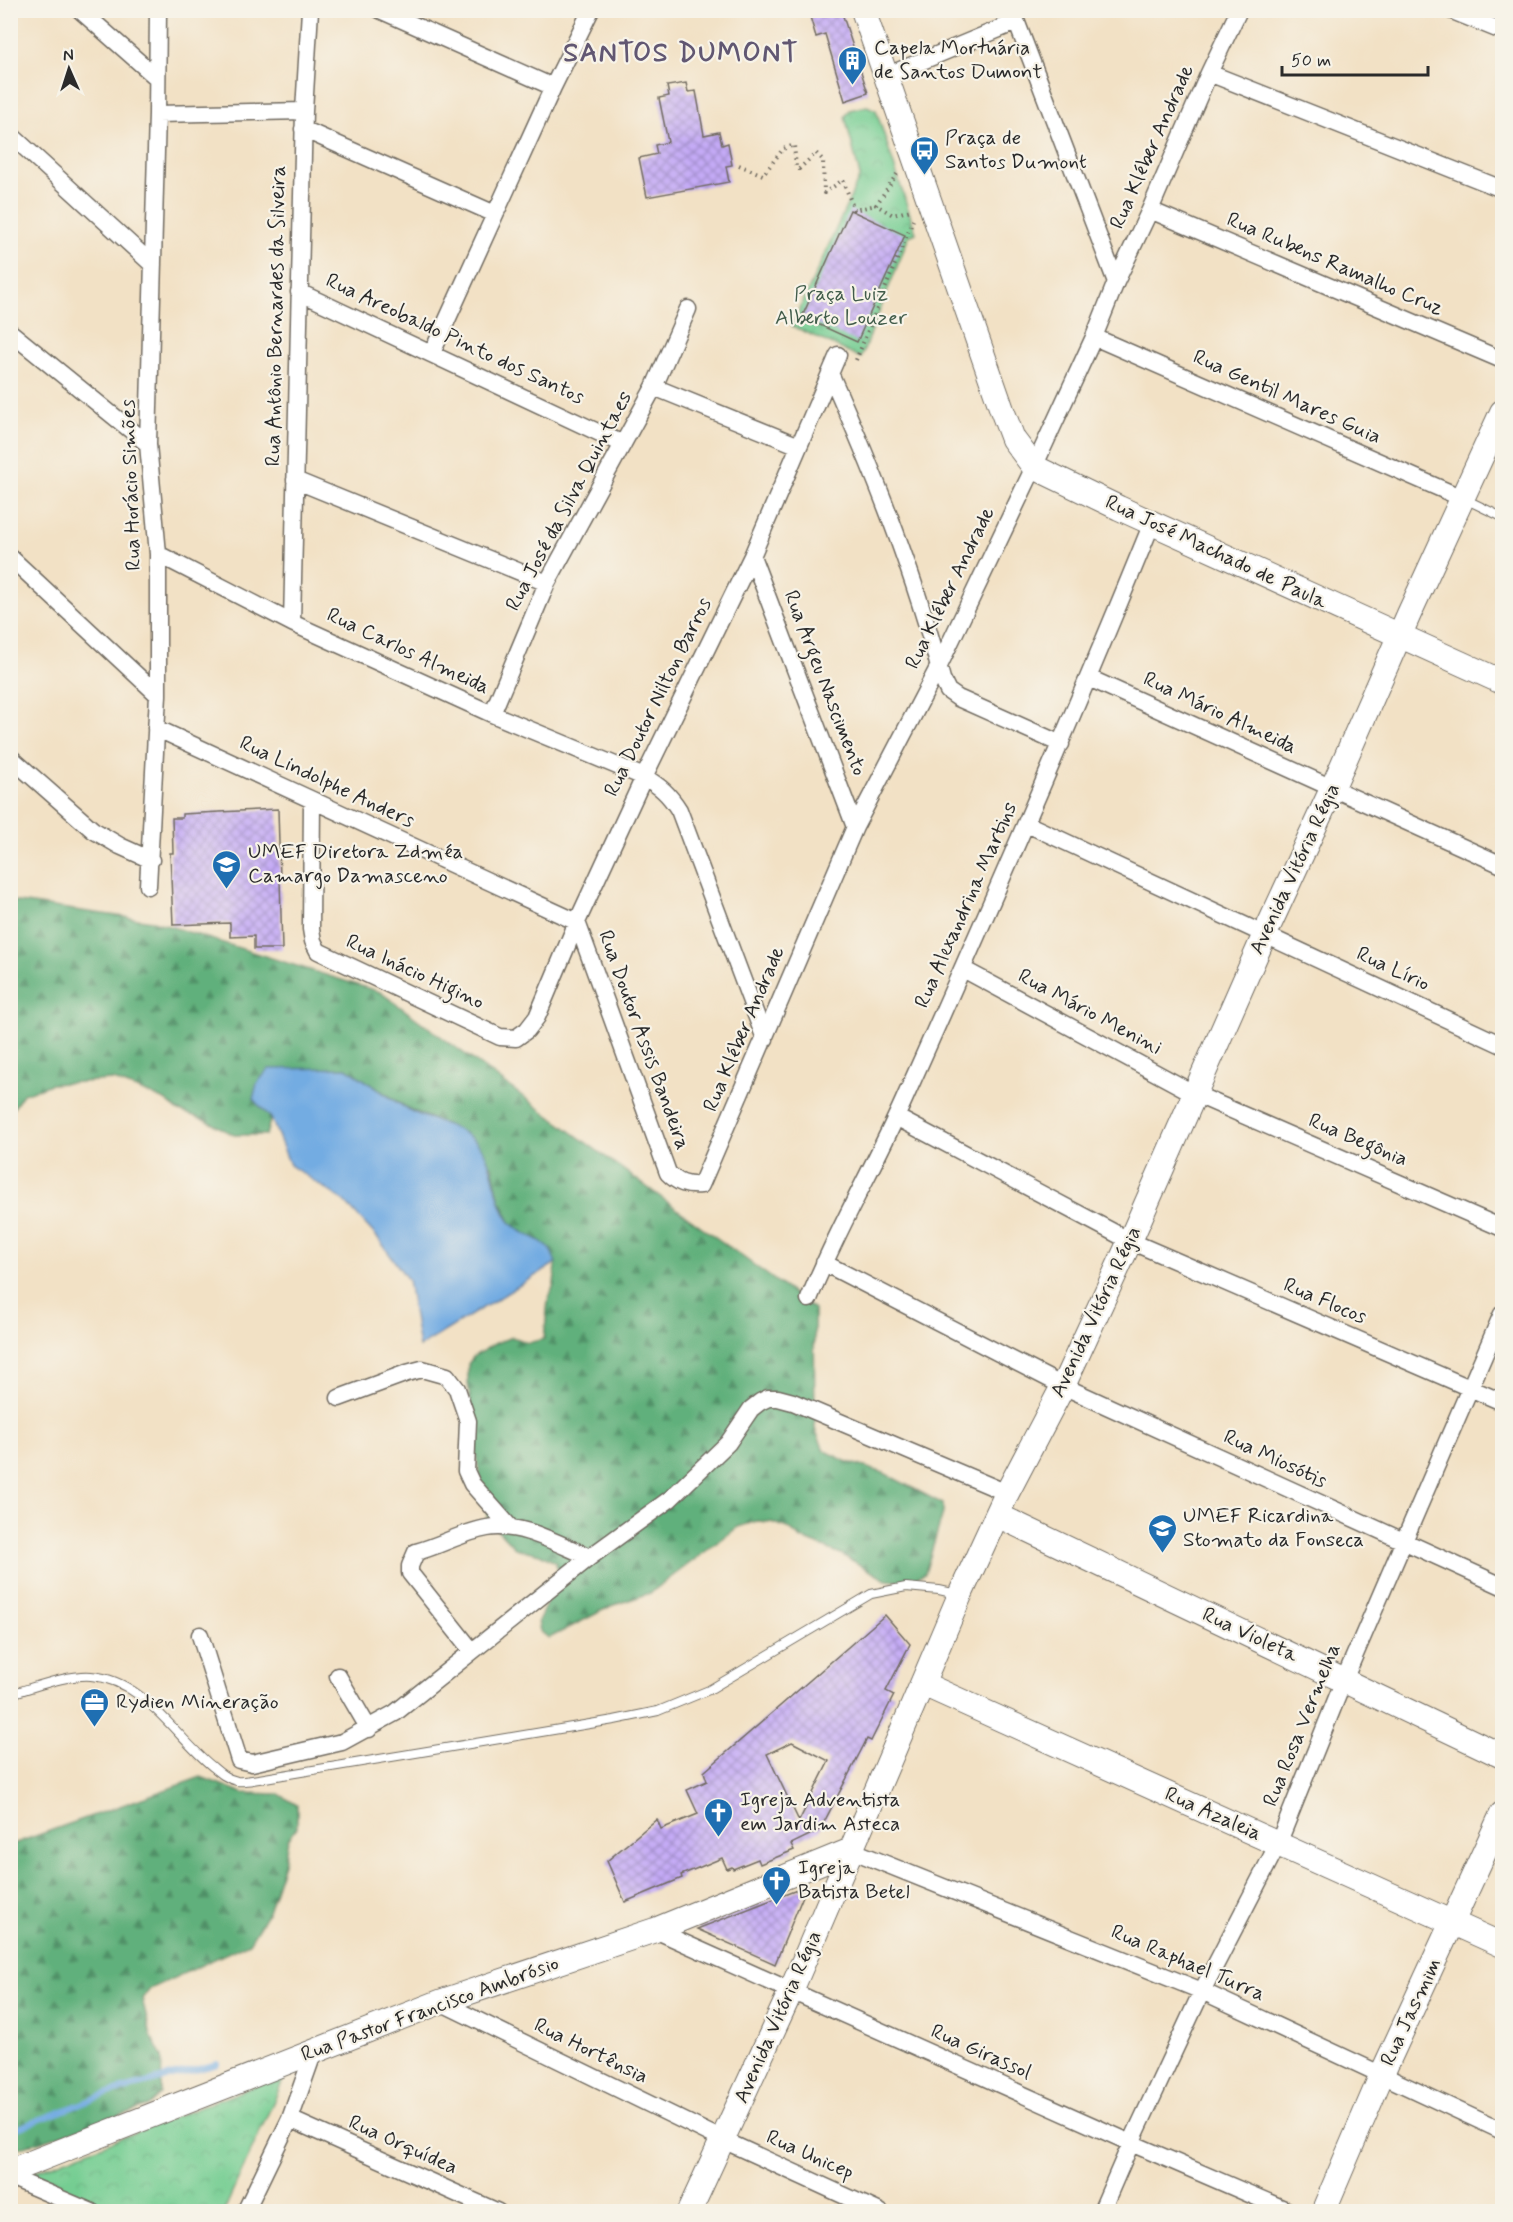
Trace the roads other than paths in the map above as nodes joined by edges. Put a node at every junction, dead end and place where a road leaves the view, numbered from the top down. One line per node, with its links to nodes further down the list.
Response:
1 (80, 10): 14 (street)
2 (158, 10): 14 (street, Rua Horácio Simões)
3 (310, 10): 16 (street, Rua Antônio Bernardes da Silveira)
4 (380, 10): 15 (street)
5 (591, 10): 15 (street)
6 (863, 10): 13 (street)
7 (1239, 10): 12 (street, Rua Kléber Andrade)
8 (1450, 10): 9 (street)
9 (1470, 14): 11 (street)
10 (1014, 16): 13 (street); 24 (street)
11 (1503, 31)
12 (1209, 73): 20 (street); 21 (street, Rua Kléber Andrade)
13 (886, 76): 38 (street)
14 (156, 77): 17 (street, Rua Horácio Simões)
15 (553, 87): 22 (street)
16 (304, 111): 17 (street); 18 (street, Rua Antônio Bernardes da Silveira)
17 (157, 114): 23 (street, Rua Horácio Simões)
18 (303, 129): 22 (street); 25 (street, Rua Antônio Bernardes da Silveira)
19 (10, 134): 23 (street)
20 (1503, 189)
21 (1150, 210): 24 (street, Rua Kléber Andrade); 31 (street, Rua Rubens Ramalho Cruz)
22 (495, 214): 29 (street)
23 (153, 265): 35 (street, Rua Horácio Simões)
24 (1116, 282): 28 (street, Rua Kléber Andrade)
25 (299, 292): 29 (street, Rua Areobaldo Pinto dos Santos); 39 (street, Rua Antônio Bernardes da Silveira)
26 (688, 309): 33 (street, Rua José da Silva Quintaes)
27 (10, 332): 35 (street)
28 (1094, 337): 38 (street, Rua Kléber Andrade); 40 (street, Rua Gentil Mares Guia)
29 (432, 353): 36 (street, Rua Areobaldo Pinto dos Santos)
30 (838, 355): 32 (street, Rua Doutor Nilton Barros)
31 (1503, 360)
32 (830, 373): 37 (street, Rua Doutor Nilton Barros); 49 (street)
33 (654, 387): 36 (street, Rua José da Silva Quintaes); 37 (street)
34 (1501, 417): 40 (street, Avenida Vitória Régia)
35 (148, 444): 43 (street, Rua Horácio Simões)
36 (623, 444): 46 (street, Rua José da Silva Quintaes)
37 (799, 446): 44 (street, Rua Doutor Nilton Barros)
38 (1034, 466): 42 (street, Rua José Machado de Paula); 49 (street, Rua Kléber Andrade)
39 (295, 480): 46 (street); 47 (street, Rua Antônio Bernardes da Silveira)
40 (1462, 498): 41 (lane); 48 (street, Avenida Vitória Régia)
41 (1503, 517)
42 (1152, 523): 48 (street, Rua José Machado de Paula); 50 (street, Rua Alexandrina Martins)
43 (158, 554): 47 (street, Rua Carlos Almeida); 52 (street, Rua Horácio Simões)
44 (753, 556): 57 (street, Rua Doutor Nilton Barros); 61 (street, Rua Argeu Nascimento)
45 (10, 557): 52 (street)
46 (547, 583): 53 (street, Rua José da Silva Quintaes)
47 (292, 623): 53 (street, Rua Carlos Almeida)
48 (1399, 636): 51 (street, Rua José Machado de Paula); 58 (street, Avenida Vitória Régia)
49 (939, 666): 55 (street); 61 (street, Rua Kléber Andrade)
50 (1089, 678): 55 (street, Rua Alexandrina Martins); 58 (street, Rua Mário Almeida)
51 (1503, 682)
52 (159, 695): 54 (street, Rua Horácio Simões)
53 (492, 714): 57 (street, Rua Carlos Almeida)
54 (156, 728): 59 (street, Rua Lindolphe Anders); 62 (street, Rua Horácio Simões)
55 (1061, 744): 60 (street, Rua Alexandrina Martins)
56 (10, 757): 62 (street)
57 (644, 777): 65 (street, Rua Doutor Nilton Barros); 69 (street, Rua Carlos Almeida)
58 (1332, 789): 63 (street, Rua Mário Almeida); 66 (street, Avenida Vitória Régia)
59 (312, 800): 65 (street, Rua Lindolphe Anders); 68 (street, Rua Inácio Higino)
60 (1027, 824): 66 (street, Rua Lírio); 67 (street, Rua Alexandrina Martins)
61 (855, 827): 69 (street, Rua Kléber Andrade)
62 (151, 860): 64 (street, Rua Horácio Simões)
63 (1503, 865)
64 (148, 886)
65 (577, 922): 68 (street, Rua Doutor Nilton Barros); 73 (street, Rua Doutor Assis Bandeira)
66 (1265, 934): 70 (street, Rua Lírio); 71 (street, Avenida Vitória Régia)
67 (963, 969): 71 (street, Rua Mário Menini); 72 (street, Rua Alexandrina Martins)
68 (500, 1037)
69 (765, 1039): 73 (street, Rua Kléber Andrade)
70 (1503, 1045)
71 (1195, 1094): 74 (street, Rua Begônia); 75 (street, Avenida Vitória Régia)
72 (896, 1117): 75 (street, Rua Flocos); 76 (street, Rua Alexandrina Martins)
73 (701, 1185)
74 (1503, 1228)
75 (1130, 1241): 79 (street, Avenida Vitória Régia); 80 (street, Rua Flocos)
76 (824, 1263): 77 (street, Rua Alexandrina Martins); 79 (street, Rua Miosótis)
77 (809, 1299)
78 (1503, 1314): 80 (street, Rua Rosa Vermelha)
79 (1063, 1386): 83 (street, Avenida Vitória Régia); 86 (street, Rua Miosótis)
80 (1470, 1387): 82 (street, Rua Flocos); 86 (street, Rua Rosa Vermelha)
81 (339, 1398): 85 (street)
82 (1503, 1402)
83 (1007, 1493): 84 (street, Avenida Vitória Régia); 87 (street)
84 (997, 1515): 89 (street, Avenida Vitória Régia); 93 (street, Rua Violeta)
85 (510, 1527): 87 (street); 91 (street)
86 (1403, 1542): 88 (street, Rua Miosótis); 93 (street, Rua Rosa Vermelha)
87 (590, 1557): 91 (street)
88 (1503, 1586)
89 (960, 1595): 94 (street, Avenida Vitória Régia); 95 (lane)
90 (200, 1635): 96 (street)
91 (472, 1651): 96 (street)
92 (338, 1676): 96 (street)
93 (1344, 1680): 97 (street, Rua Violeta); 99 (street, Rua Rosa Vermelha)
94 (923, 1684): 99 (street, Rua Azaleia); 100 (street, Avenida Vitória Régia)
95 (10, 1694)
96 (369, 1729)
97 (1503, 1756)
98 (1503, 1814): 101 (street, Rua Jasmim)
99 (1278, 1844): 101 (street, Rua Azaleia); 105 (street, Rua Rosa Vermelha)
100 (851, 1850): 102 (street, Rua Pastor Francisco Ambrósio); 104 (street, Avenida Vitória Régia); 105 (street, Rua Raphael Turra)
101 (1452, 1922): 103 (street, Rua Azaleia); 108 (street, Rua Jasmim)
102 (655, 1930): 104 (street, Rua Girassol); 106 (street, Rua Pastor Francisco Ambrósio)
103 (1503, 1945)
104 (791, 1991): 111 (street, Avenida Vitória Régia); 112 (street, Rua Girassol)
105 (1202, 1991): 108 (street, Rua Raphael Turra); 112 (street, Rua Rosa Vermelha)
106 (440, 2002): 107 (street, Rua Pastor Francisco Ambrósio); 111 (street, Rua Hortênsia)
107 (314, 2051): 109 (street); 113 (street, Rua Pastor Francisco Ambrósio)
108 (1382, 2074): 110 (street, Rua Raphael Turra); 122 (street, Rua Jasmim)
109 (290, 2119): 116 (street); 117 (street, Rua Orquídea)
110 (1503, 2131)
111 (723, 2140): 118 (street, Avenida Vitória Régia); 119 (street, Rua Unicep)
112 (1131, 2143): 120 (street, Rua Rosa Vermelha); 121 (street, Rua Girassol)
113 (10, 2171)
114 (10, 2177): 115 (street)
115 (92, 2211)
116 (245, 2211)
117 (498, 2211)
118 (689, 2211)
119 (880, 2211)
120 (1101, 2211)
121 (1290, 2211)
122 (1323, 2211)

